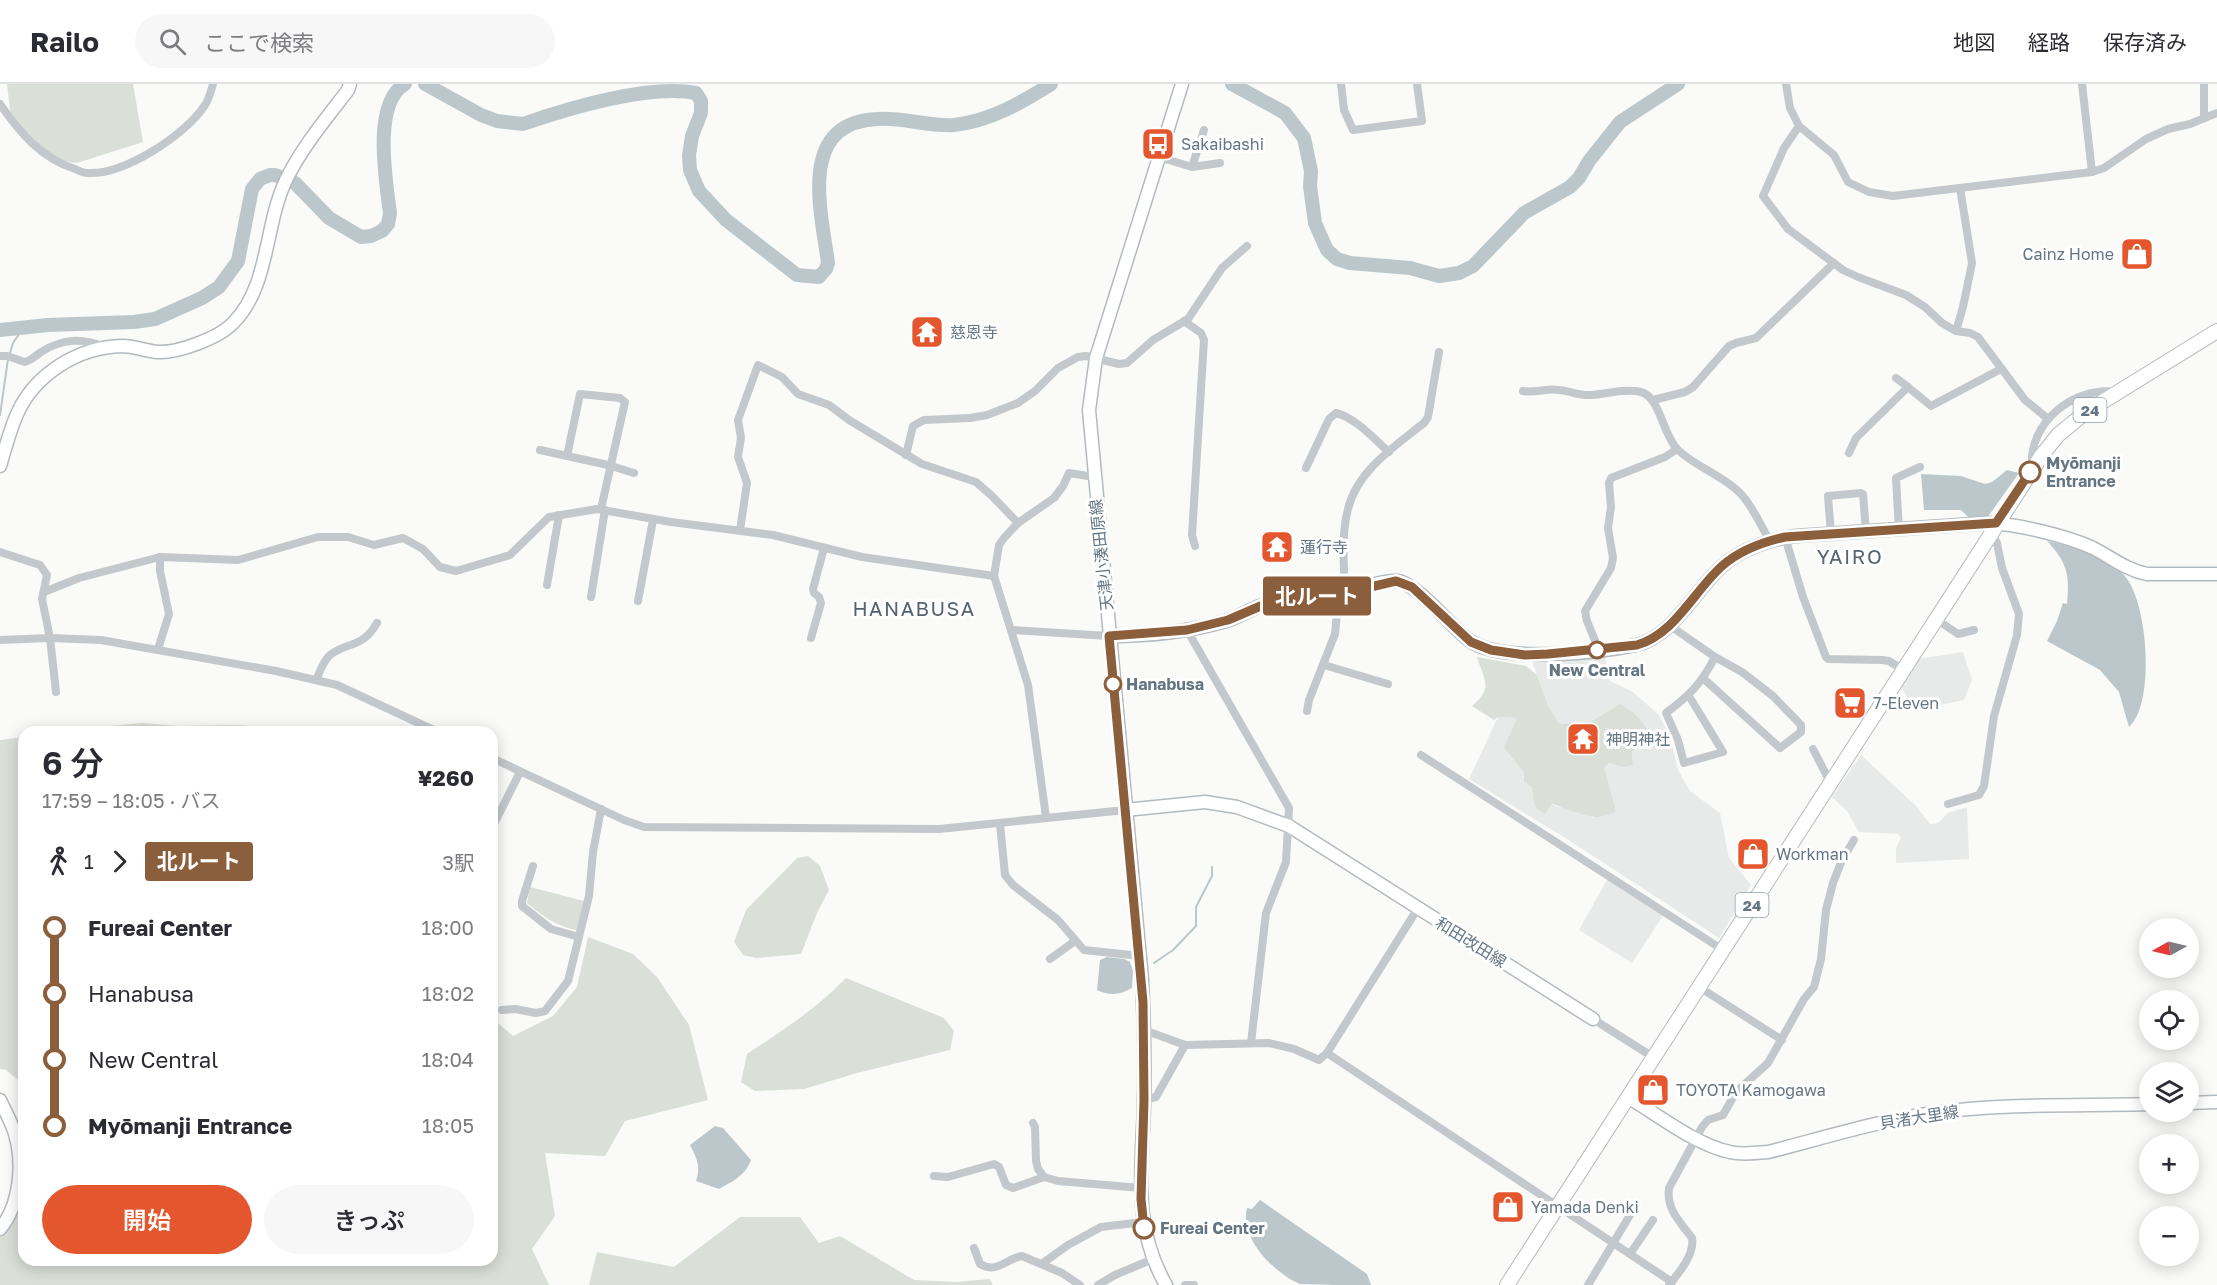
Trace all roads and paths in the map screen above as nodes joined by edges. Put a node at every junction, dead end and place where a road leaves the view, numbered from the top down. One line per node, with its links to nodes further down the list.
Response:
1 (213, 84): 9 (street)
2 (350, 84): 24 (street)
3 (1182, 84): 14 (street, 天津小湊田原線)
4 (1341, 84): 5 (street)
5 (1417, 84)
6 (1786, 84): 12 (street)
7 (2082, 84): 17 (street)
8 (2204, 84): 11 (street)
9 (0, 104)
10 (2217, 113): 11 (street)
11 (2204, 118): 17 (street)
12 (1798, 126): 18 (street); 20 (street)
13 (1204, 130): 16 (street)
14 (1159, 157): 16 (street); 27 (street, 天津小湊田原線)
15 (1220, 163): 16 (street)
16 (1192, 167)
17 (2092, 172): 18 (street)
18 (1960, 188): 22 (street)
19 (1247, 246): 21 (street)
20 (1834, 263): 22 (street); 33 (street)
21 (1184, 321): 27 (street); 59 (street)
22 (1956, 331): 28 (street)
23 (2217, 331): 32 (main road, 24)
24 (106, 348): 26 (street); 41 (street)
25 (1439, 352): 37 (street)
26 (0, 356)
27 (1096, 358): 39 (street); 47 (street, 天津小湊田原線)
28 (2001, 369): 30 (street); 34 (street)
29 (1896, 378): 30 (street)
30 (1908, 387): 38 (street)
31 (1523, 391): 33 (street)
32 (2117, 392): 34 (street); 45 (main road, 24)
33 (1653, 400): 35 (street)
34 (2047, 418): 45 (street)
35 (1677, 449): 58 (street); 81 (street)
36 (540, 450): 40 (street)
37 (1389, 452): 44 (street); 67 (street)
38 (1849, 453)
39 (906, 454): 51 (street); 53 (street)
40 (567, 456): 42 (street); 42 (street)
41 (0, 466)
42 (611, 466): 46 (street); 48 (street)
43 (1920, 466): 54 (street)
44 (1306, 468)
45 (2032, 468): 52 (main road, 24)
46 (634, 473)
47 (1094, 477): 51 (street); 76 (street, 天津小湊田原線)
48 (603, 510): 49 (street); 50 (street); 68 (street)
49 (559, 515): 62 (street); 65 (street)
50 (652, 520): 53 (street); 69 (street)
51 (1018, 523): 64 (street)
52 (1994, 527): 54 (street); 63 (street); 70 (main road, 24); 97 (street)
53 (740, 530): 60 (street)
54 (1899, 530): 55 (street)
55 (1866, 532): 56 (street); 56 (street)
56 (1831, 534): 57 (street)
57 (1785, 537): 58 (street); 84 (street)
58 (1770, 541): 72 (street)
59 (1195, 546)
60 (824, 548): 64 (street); 78 (street)
61 (0, 552): 66 (street)
62 (160, 557): 66 (street); 80 (street)
63 (2217, 574)
64 (994, 576): 73 (street)
65 (547, 585)
66 (44, 592): 77 (street)
67 (1342, 593): 74 (street); 81 (street); 83 (street)
68 (591, 597)
69 (638, 601)
70 (1934, 618): 75 (street); 84 (main road, 24)
71 (377, 623): 86 (street)
72 (1669, 625): 81 (street); 82 (street)
73 (1012, 630): 76 (street); 101 (street)
74 (1187, 630): 76 (street); 103 (street)
75 (1974, 630)
76 (1109, 636): 99 (street, 天津小湊田原線)
77 (50, 638): 79 (street); 80 (street); 88 (street)
78 (811, 638)
79 (0, 639)
80 (158, 649): 86 (street)
81 (1599, 650)
82 (1715, 657): 85 (street); 85 (street)
83 (1324, 665): 87 (street); 90 (street)
84 (1902, 669): 96 (main road, 24)
85 (1704, 679): 89 (street)
86 (316, 680): 91 (street)
87 (1388, 684)
88 (56, 692)
89 (1689, 696): 89 (street)
90 (1307, 711)
91 (425, 726)
92 (1813, 749): 96 (street)
93 (1421, 755): 109 (street)
94 (498, 761): 95 (street)
95 (520, 772): 98 (street); 100 (street)
96 (1830, 782): 109 (main road, 24)
97 (1948, 804)
98 (601, 809): 102 (street); 107 (street)
99 (1125, 810): 101 (street); 103 (street, 和田改田線); 110 (street, 天津小湊田原線)
100 (498, 816)
101 (1046, 817): 102 (street)
102 (1000, 824): 108 (street)
103 (1289, 826): 106 (street, 和田改田線); 117 (street)
104 (1854, 840): 116 (street)
105 (533, 866): 107 (street)
106 (1418, 908): 114 (street, 和田改田線); 119 (street)
107 (579, 937): 113 (street)
108 (1075, 941): 110 (street); 111 (street)
109 (1723, 950): 112 (main road, 24)
110 (1140, 956): 115 (street, 天津小湊田原線)
111 (1050, 959)
112 (1699, 987): 116 (street); 120 (main road, 24)
113 (502, 1010)
114 (1593, 1019): 120 (street, 和田改田線)
115 (1144, 1030): 118 (street); 123 (street, 天津小湊田原線)
116 (1782, 1040): 128 (street)
117 (1251, 1043): 118 (street); 119 (street)
118 (1185, 1046): 123 (street)
119 (1327, 1053): 134 (street)
120 (1653, 1057): 121 (main road, 24)
121 (1628, 1097): 128 (street, 貝渚大里線); 134 (main road, 24)
122 (0, 1100): 129 (street)
123 (1144, 1100): 133 (street, 天津小湊田原線)
124 (2217, 1102): 125 (street)
125 (2199, 1103)
126 (2139, 1104): 128 (street, 貝渚大里線)
127 (1033, 1123): 131 (street)
128 (1695, 1138): 144 (street)
129 (18, 1158)
130 (934, 1176): 131 (street)
131 (1044, 1177): 133 (street)
132 (18, 1180): 138 (street)
133 (1141, 1188): 137 (street, 天津小湊田原線)
134 (1557, 1207): 139 (street); 150 (main road, 24)
135 (1633, 1210): 139 (street)
136 (1653, 1220): 141 (street)
137 (1143, 1222): 142 (street, 天津小湊田原線); 143 (street)
138 (0, 1229)
139 (1613, 1243): 141 (street); 151 (street)
140 (974, 1248): 143 (street)
141 (1630, 1254): 144 (street)
142 (1153, 1259): 146 (street); 147 (street, 天津小湊田原線)
143 (1043, 1263): 145 (street)
144 (1671, 1283)
145 (1080, 1285)
146 (1098, 1285)
147 (1166, 1285)
148 (1185, 1285): 149 (street)
149 (1194, 1285)
150 (1507, 1285)
151 (1588, 1285)

